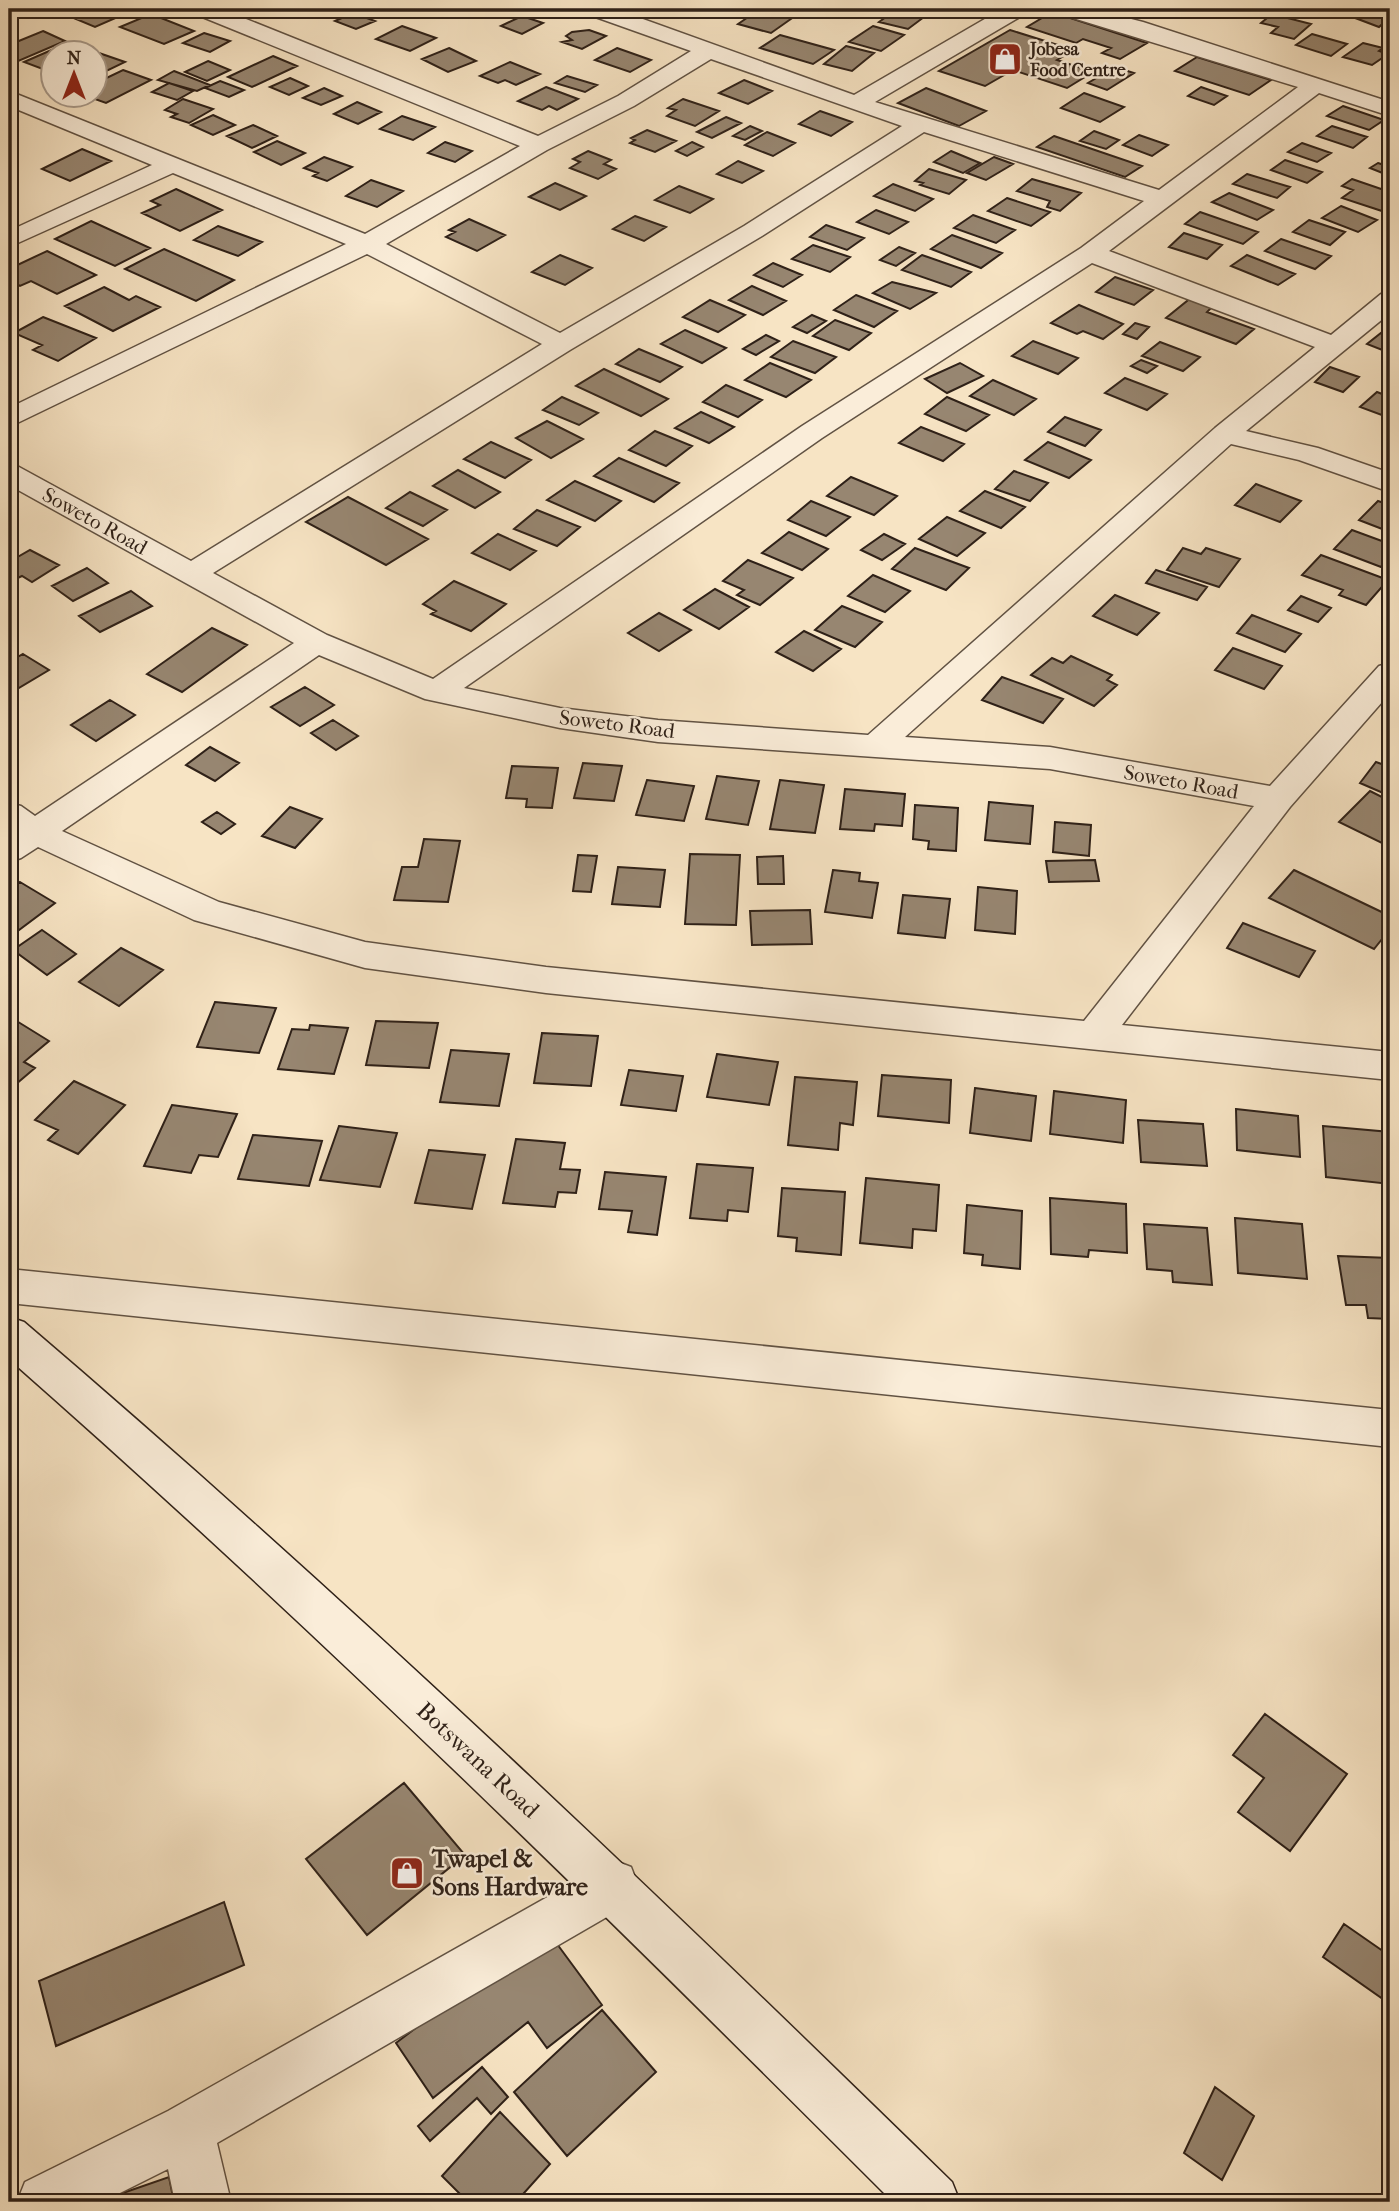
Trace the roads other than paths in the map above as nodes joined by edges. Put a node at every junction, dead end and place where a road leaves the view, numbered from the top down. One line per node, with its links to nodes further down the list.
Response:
1 (203, 9): 11 (street)
2 (595, 9): 5 (street)
3 (1017, 9): 8 (street)
4 (1068, 9): 6 (street)
5 (709, 50): 8 (street); 11 (street)
6 (1314, 86): 9 (street); 13 (street)
7 (9, 98): 12 (street)
8 (856, 104): 10 (street)
9 (1390, 109)
10 (921, 124): 13 (street); 18 (street)
11 (539, 145): 15 (street)
12 (171, 165): 14 (street); 15 (street)
13 (1164, 199): 16 (street)
14 (9, 240)
15 (367, 244): 18 (street); 20 (street)
16 (1090, 253): 19 (street); 27 (street)
17 (1388, 305): 19 (street)
18 (561, 344): 24 (street)
19 (1335, 345): 21 (street)
20 (9, 419)
21 (1225, 434): 23 (street); 28 (street)
22 (9, 473): 24 (street, Soweto Road)
23 (1390, 483)
24 (190, 574): 25 (street, Soweto Road)
25 (316, 642): 27 (street, Soweto Road); 30 (street)
26 (1390, 673): 29 (street)
27 (436, 692): 28 (street, Soweto Road)
28 (874, 747): 29 (street, Soweto Road)
29 (1278, 799): 31 (street)
30 (17, 832): 31 (street)
31 (1092, 1037): 32 (street)
32 (1390, 1066)
33 (9, 1286): 35 (street)
34 (9, 1334): 36 (street, Botswana Road)
35 (1390, 1429)
36 (612, 1885): 37 (street); 40 (street, Botswana Road)
37 (187, 2130): 38 (street); 39 (street)
38 (45, 2202)
39 (203, 2202)
40 (932, 2202)

